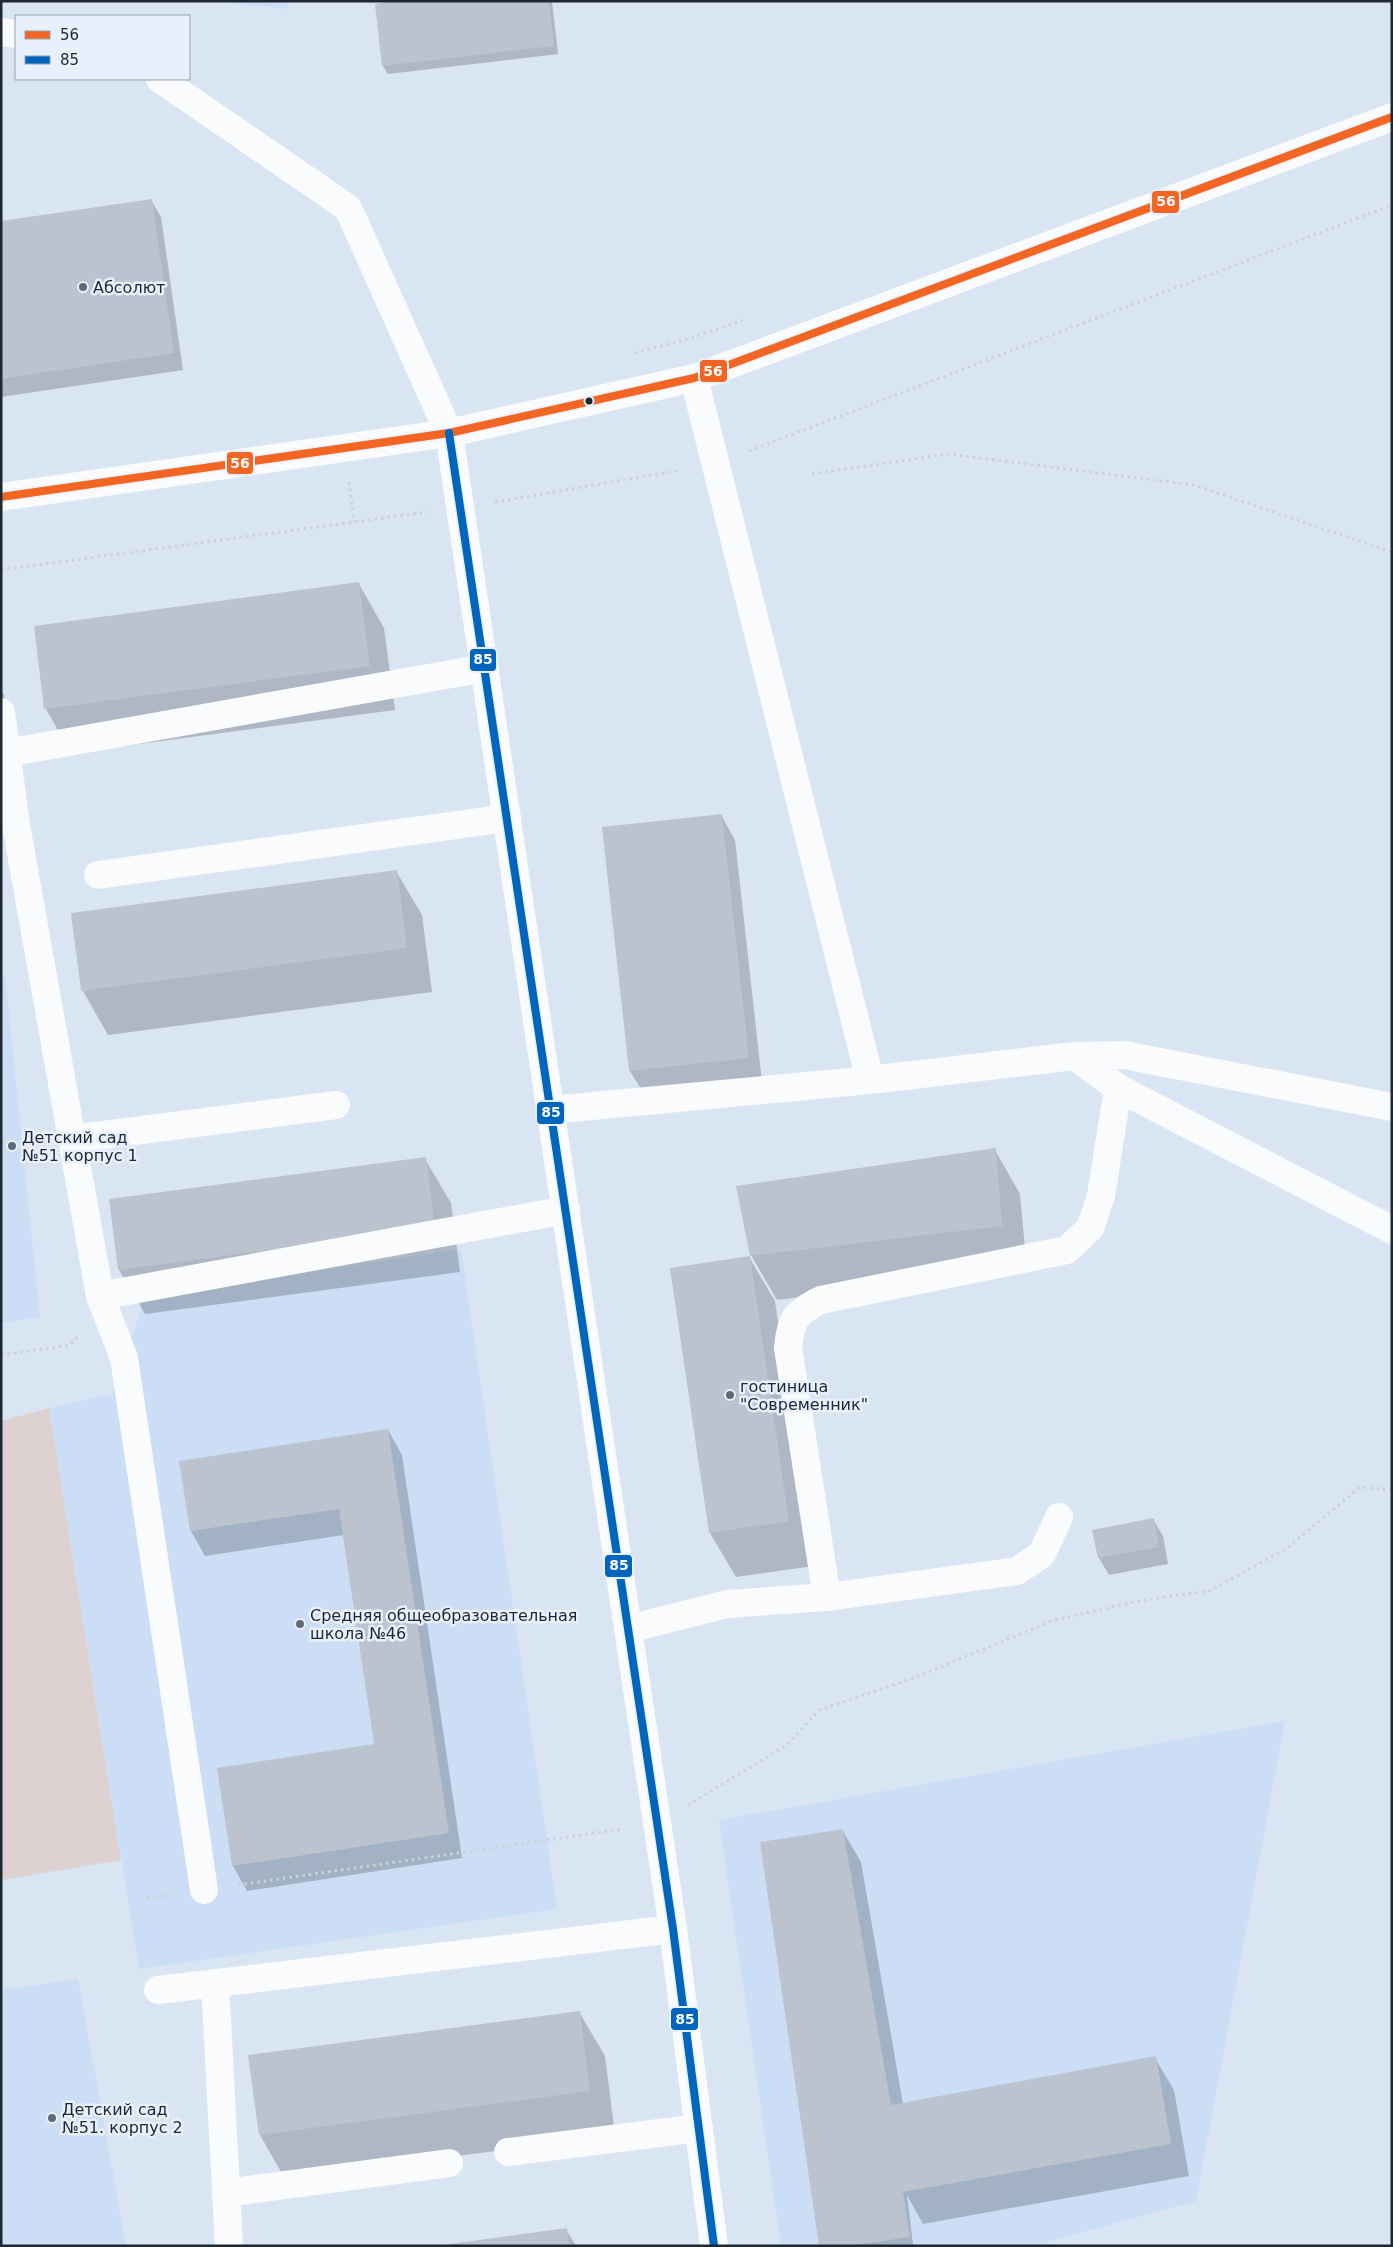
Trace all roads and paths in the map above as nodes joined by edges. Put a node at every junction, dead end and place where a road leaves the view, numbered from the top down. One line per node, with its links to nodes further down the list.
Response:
1 (1, 32): 2 (street)
2 (15, 34)
3 (161, 80): 8 (street)
4 (1392, 117): 7 (street)
5 (747, 318): 6 (path)
6 (626, 356)
7 (694, 378): 8 (street); 18 (street)
8 (449, 433): 10 (street); 12 (street)
9 (812, 474): 11 (path)
10 (1, 497)
11 (1392, 552)
12 (484, 668): 14 (street); 15 (street)
13 (1, 712): 14 (street)
14 (4, 753): 23 (street)
15 (507, 818): 16 (street); 22 (street)
16 (98, 875)
17 (1074, 1056): 18 (street); 19 (street); 21 (street)
18 (870, 1080): 22 (street)
19 (1118, 1088): 25 (street); 30 (street)
20 (336, 1105): 23 (street)
21 (1392, 1106)
22 (550, 1110): 24 (street)
23 (72, 1139): 26 (street)
24 (566, 1210): 26 (street); 31 (street)
25 (1392, 1230)
26 (100, 1296): 27 (path); 33 (street)
27 (1, 1355)
28 (1392, 1490): 32 (path)
29 (1059, 1517): 30 (street)
30 (827, 1598): 31 (street)
31 (628, 1628): 32 (street)
32 (657, 1824): 33 (path); 35 (street)
33 (204, 1890): 34 (path)
34 (146, 1898)
35 (673, 1929): 36 (street); 38 (street)
36 (215, 1983): 37 (street); 41 (street)
37 (158, 1990)
38 (699, 2128): 39 (street); 43 (street)
39 (508, 2152)
40 (449, 2163): 41 (street)
41 (226, 2194): 42 (street)
42 (229, 2246)
43 (714, 2246)

